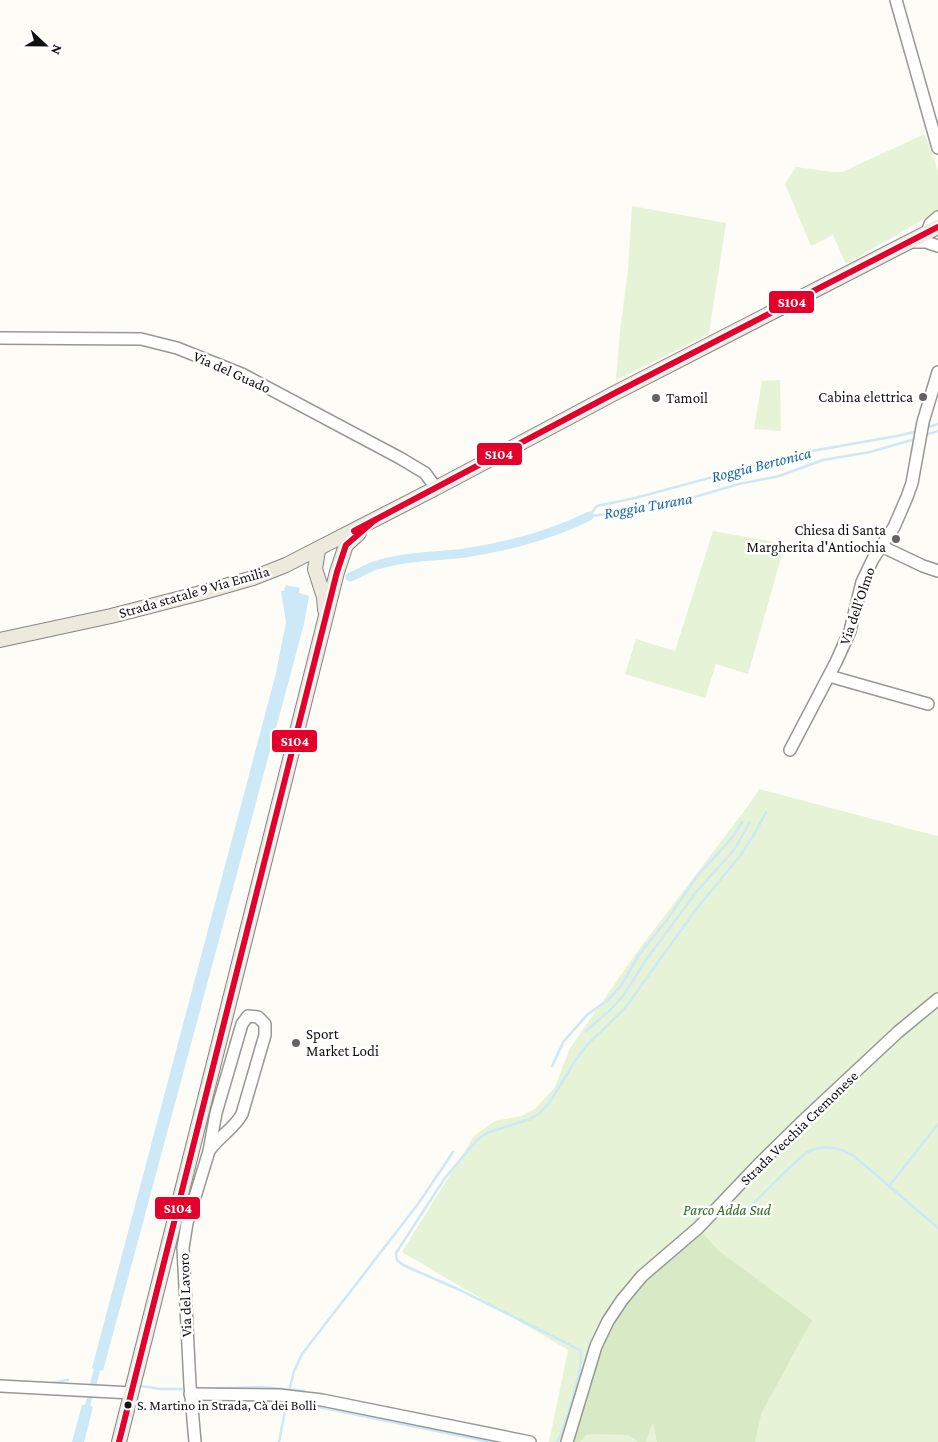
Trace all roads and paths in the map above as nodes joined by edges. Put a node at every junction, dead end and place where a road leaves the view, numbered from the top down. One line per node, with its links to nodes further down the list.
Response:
1 (896, 0): 2 (street)
2 (938, 148)
3 (935, 227): 4 (main road, Strada statale 9 Via Emilia)
4 (907, 243): 5 (street); 8 (main road, Strada statale 9 Via Emilia)
5 (938, 246)
6 (0, 338): 8 (street, Via del Guado)
7 (938, 372): 10 (street, Via dell’Olmo)
8 (436, 488): 9 (main road, Strada statale 9 Via Emilia)
9 (375, 520): 11 (main road, Strada statale 9 Via Emilia); 14 (main road)
10 (881, 546): 13 (street); 18 (street, Via dell’Olmo)
11 (318, 550): 12 (main road, Strada statale 9 Via Emilia); 14 (main road); 15 (main road)
12 (286, 565): 15 (main road); 17 (main road, Strada statale 9 Via Emilia)
13 (938, 571)
14 (337, 572): 16 (main road)
15 (320, 584): 16 (main road)
16 (325, 619): 27 (main road)
17 (0, 640)
18 (829, 676): 19 (street); 20 (street, Via dell’Olmo)
19 (928, 704)
20 (790, 750)
21 (938, 998): 31 (street, Strada Vecchia Cremonese)
22 (216, 1114): 23 (street); 23 (street, Via del Lavoro); 24 (street, Via del Lavoro)
23 (233, 1126): 24 (street)
24 (209, 1151): 26 (street, Via del Lavoro)
25 (0, 1386): 27 (street)
26 (190, 1390): 29 (street, Via del Lavoro); 30 (street)
27 (132, 1393): 28 (main road)
28 (119, 1442)
29 (194, 1442)
30 (530, 1442)
31 (567, 1442)

